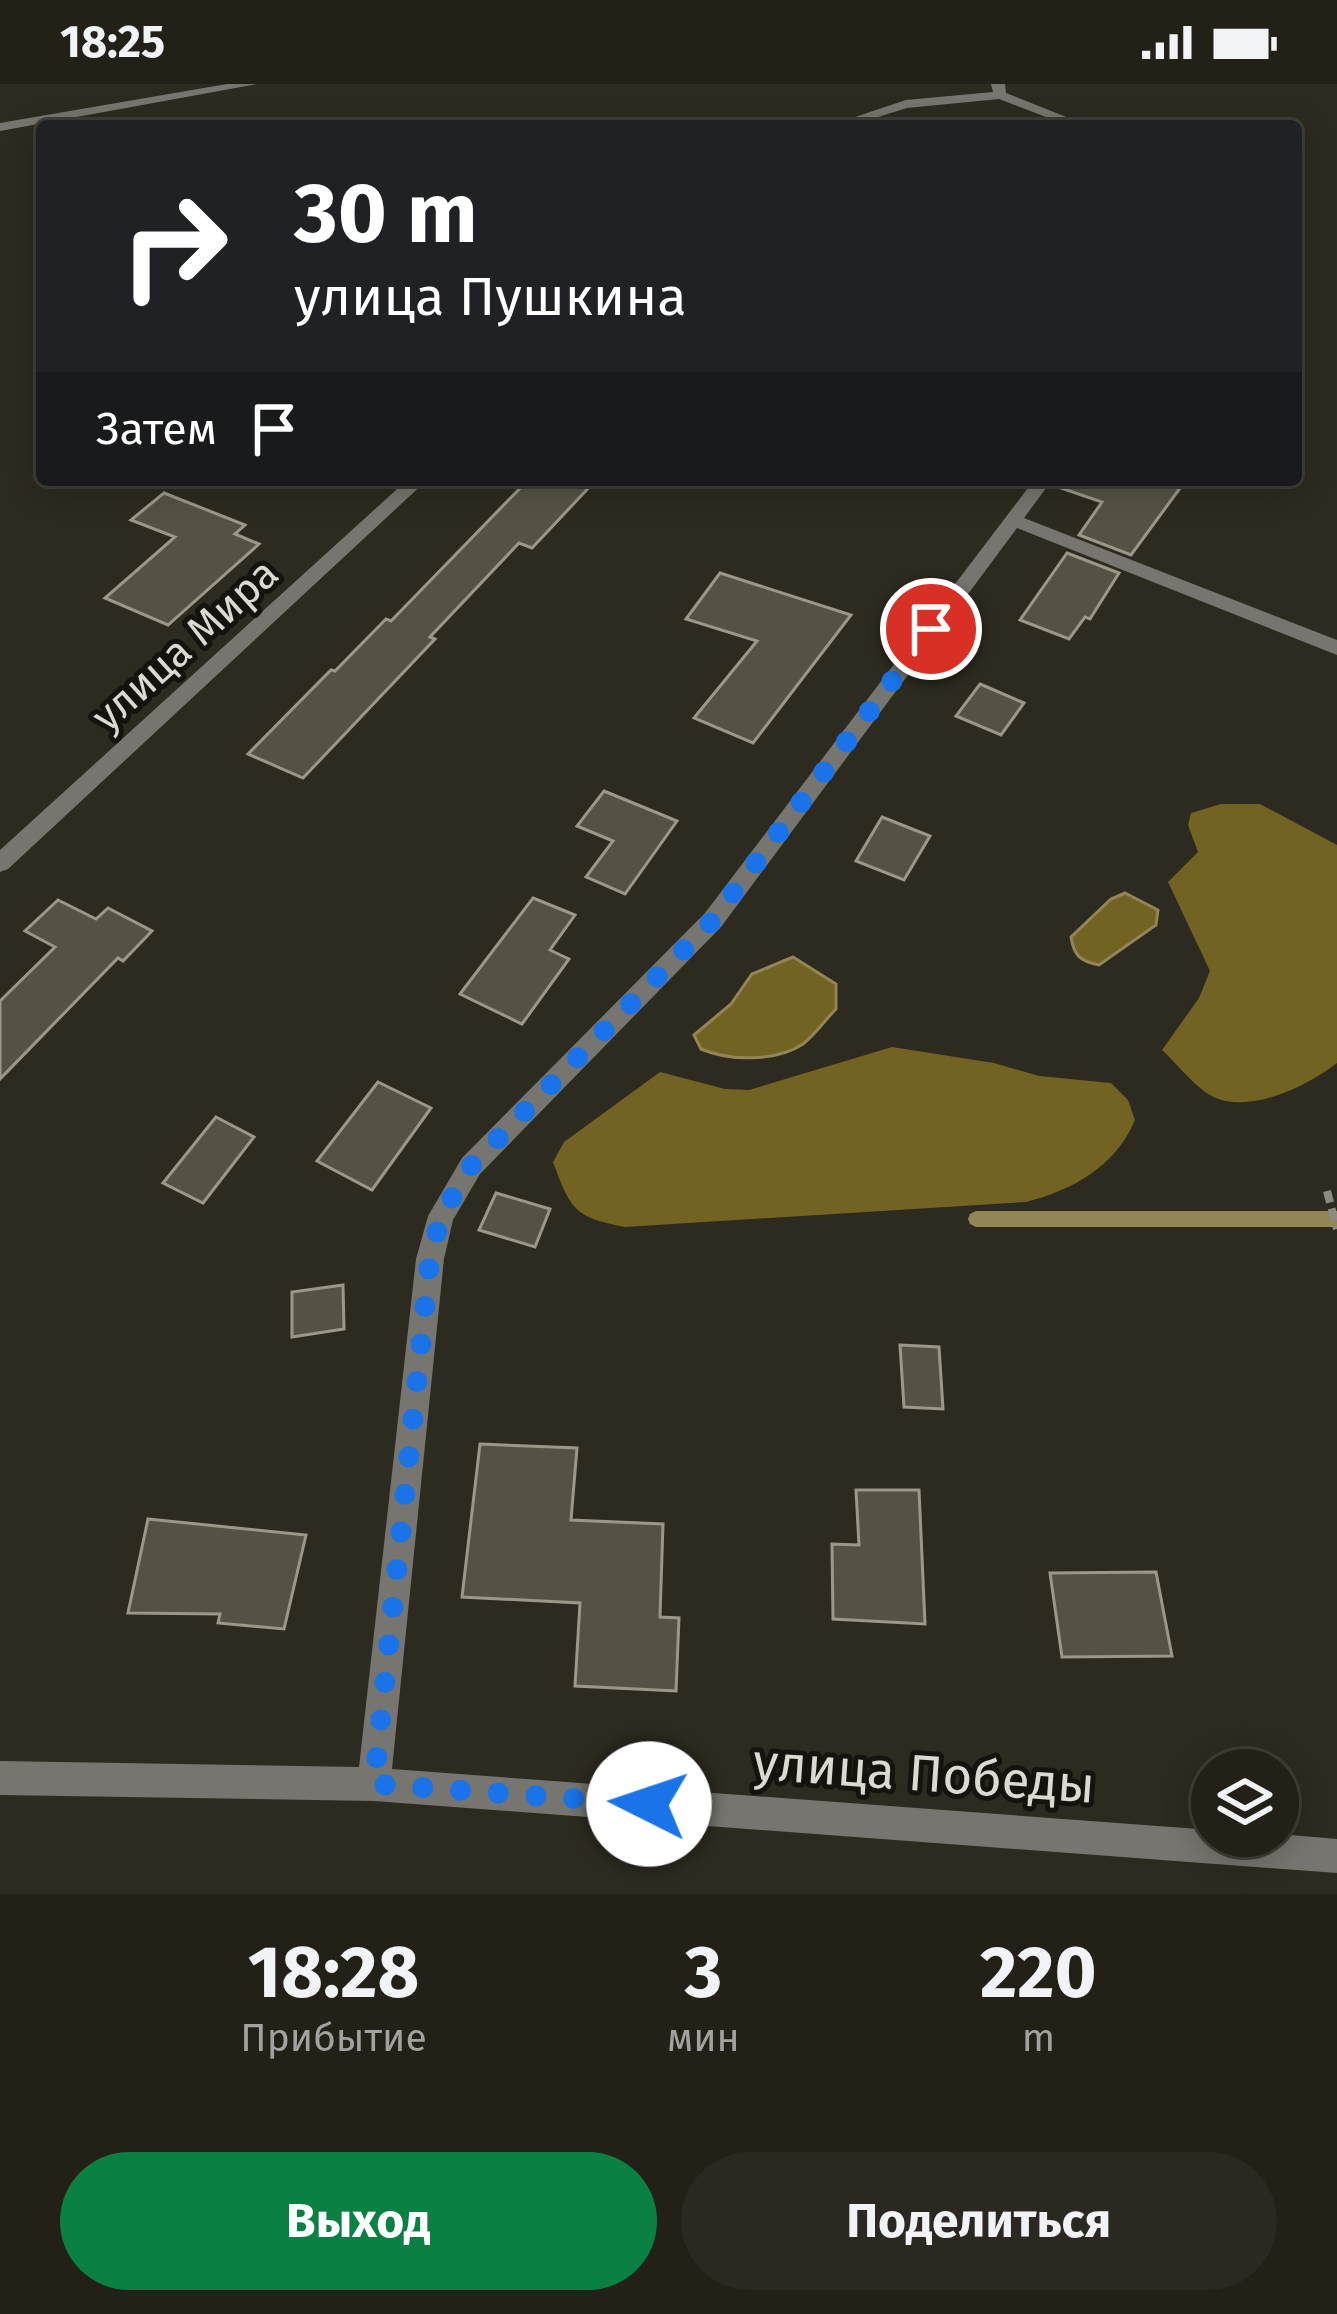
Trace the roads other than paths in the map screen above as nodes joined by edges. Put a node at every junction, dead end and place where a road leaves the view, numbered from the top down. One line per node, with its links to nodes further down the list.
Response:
1 (250, 84): 3 (street)
2 (999, 89): 4 (street); 5 (street)
3 (45, 120)
4 (854, 120)
5 (1069, 120)
6 (36, 122): 7 (street)
7 (0, 128)
8 (411, 486): 12 (street, улица Мира)
9 (1038, 486): 10 (street)
10 (1013, 520): 11 (street); 14 (street)
11 (1337, 648)
12 (0, 862)
13 (0, 1778): 14 (street, улица Победы)
14 (374, 1784): 15 (street, улица Победы)
15 (1337, 1856)

